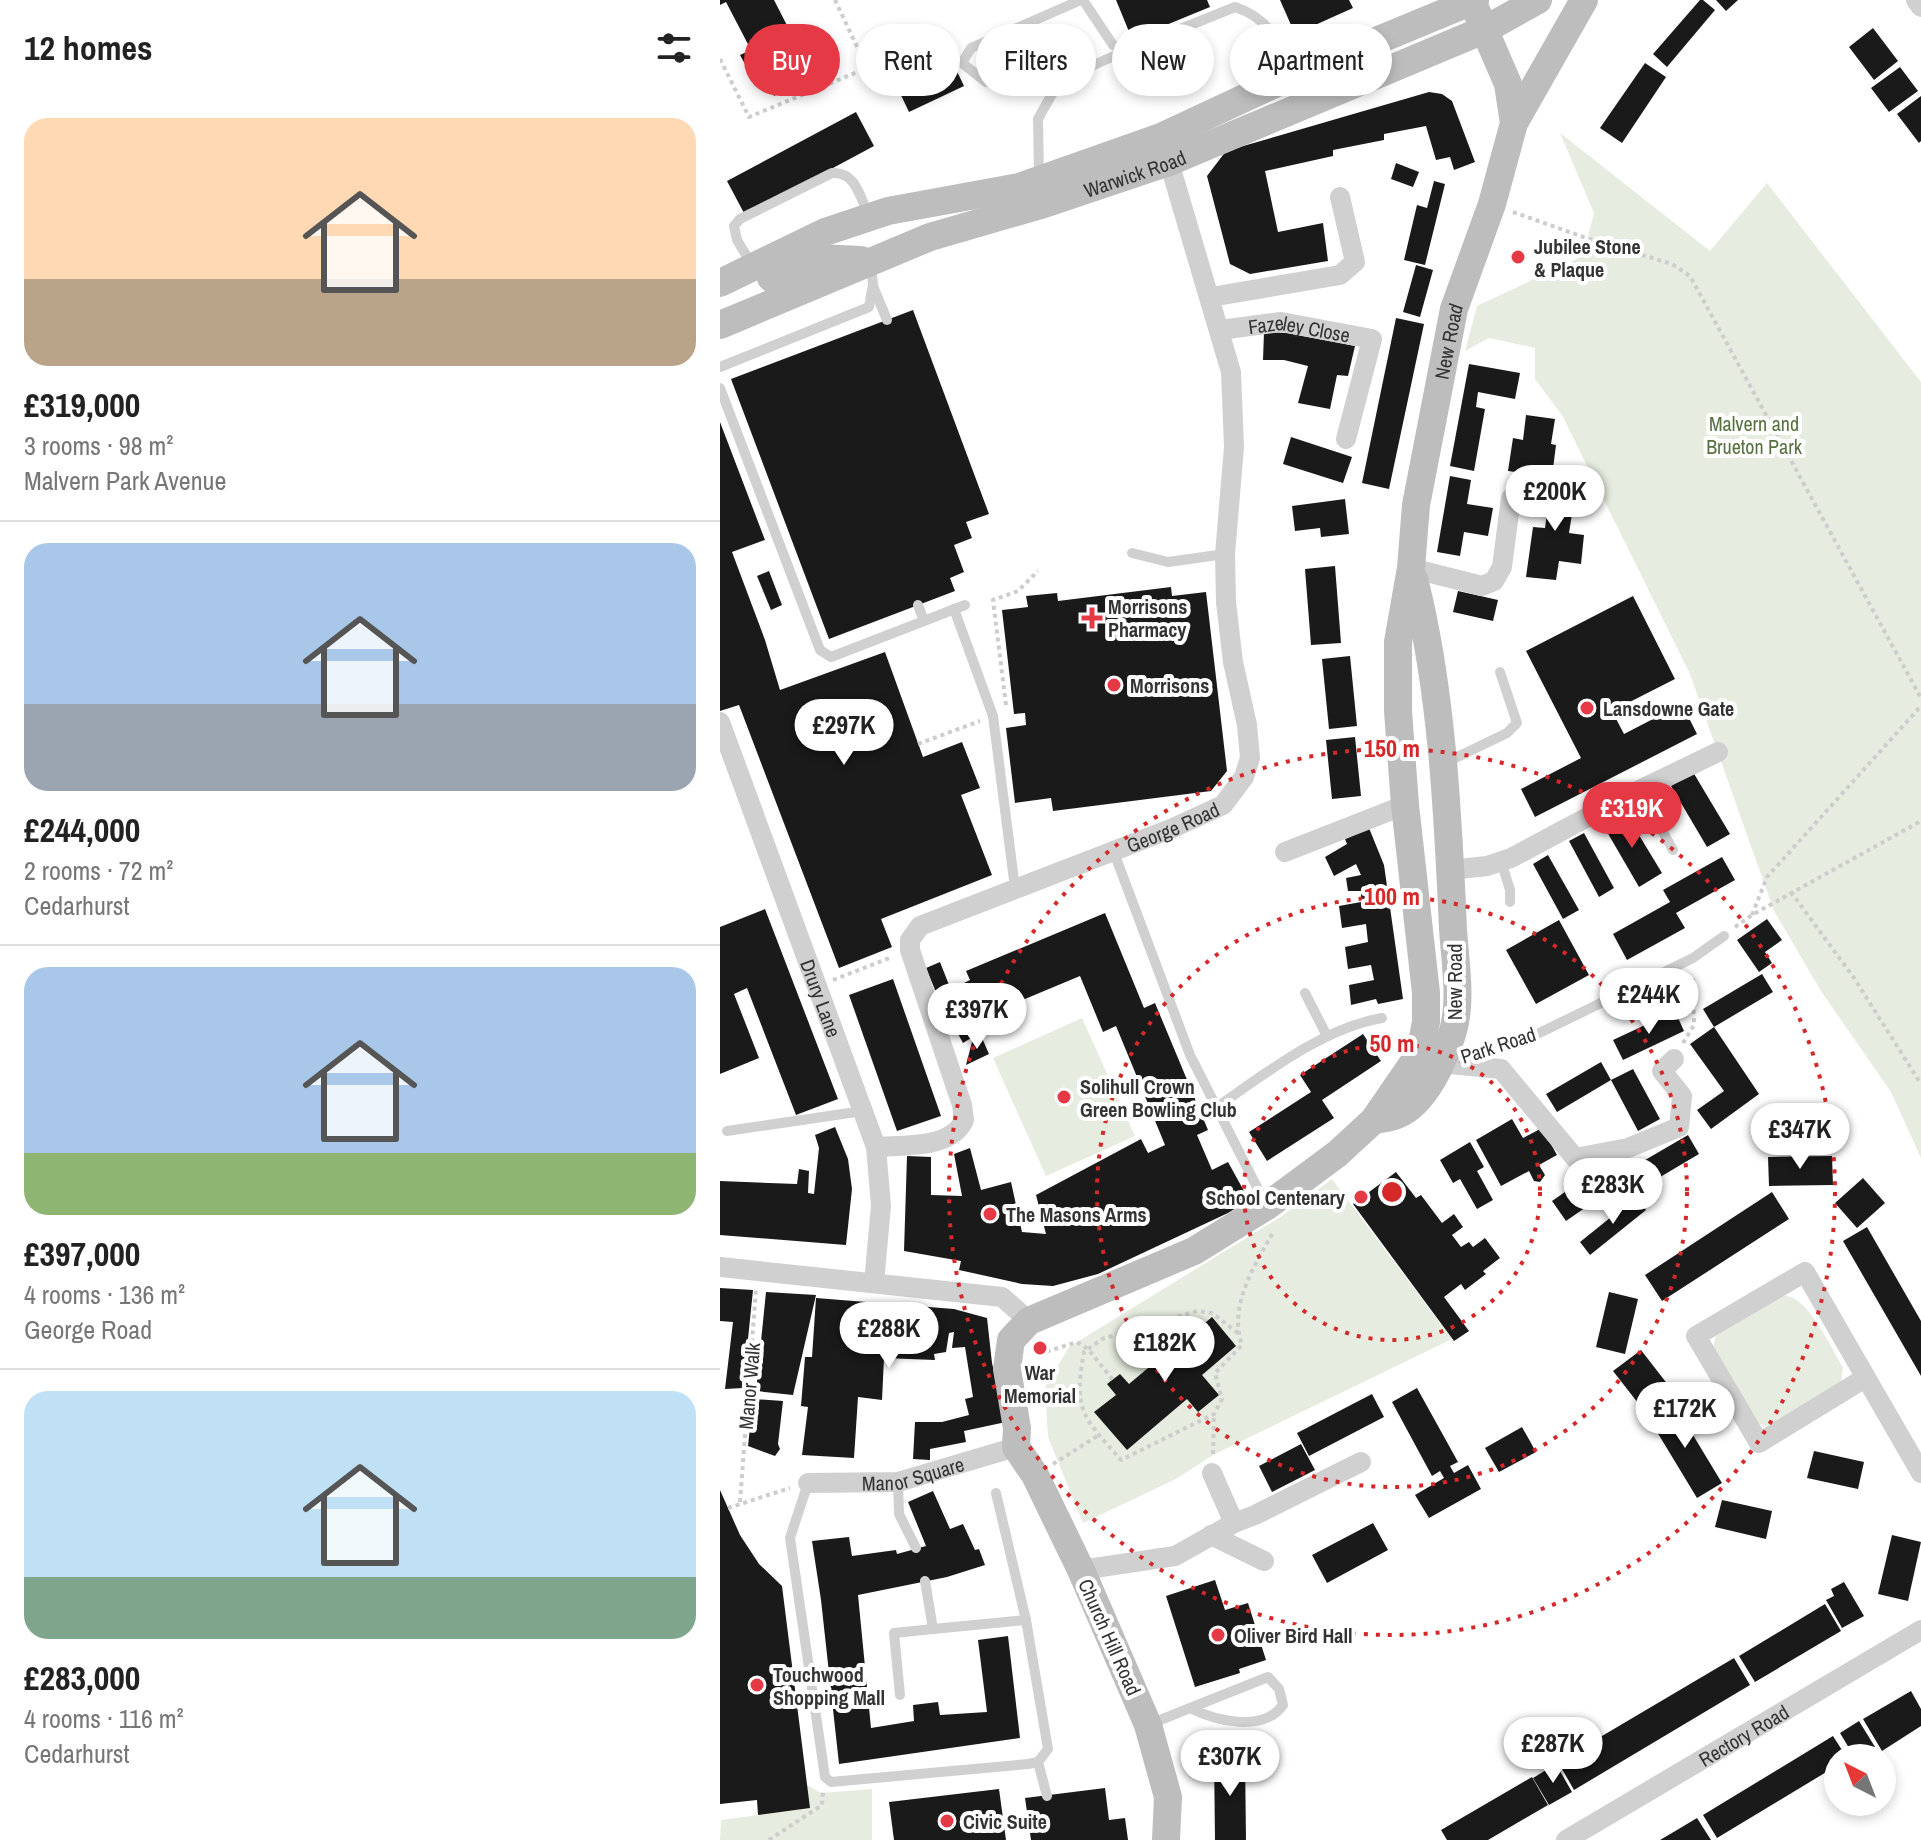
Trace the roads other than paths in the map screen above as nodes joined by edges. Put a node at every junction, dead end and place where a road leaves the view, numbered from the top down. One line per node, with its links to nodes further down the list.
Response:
1 (1082, 0): 7 (lane); 12 (lane)
2 (1473, 0): 10 (street, New Road); 11 (street, Warwick Road)
3 (1538, 0): 10 (street, Warwick Road)
4 (1584, 0): 17 (street, New Road)
5 (1916, 0): 6 (street)
6 (1921, 7)
7 (1026, 24)
8 (1193, 24): 9 (lane)
9 (1263, 24)
10 (1486, 29): 17 (street, New Road); 18 (street, Warwick Road)
11 (1392, 34)
12 (1112, 44)
13 (976, 46): 14 (lane)
14 (976, 74)
15 (1051, 96): 19 (lane)
16 (1257, 96): 18 (street, Warwick Road)
17 (1514, 123): 36 (street, New Road)
18 (1165, 149): 19 (street, Warwick Road); 23 (street, Warwick Road); 26 (street, George Road)
19 (1039, 180): 21 (street, Warwick Road)
20 (1340, 197): 26 (street)
21 (870, 217): 22 (street, Warwick Road); 22 (lane)
22 (753, 267): 24 (street, Warwick Road)
23 (872, 272): 25 (street); 27 (lane); 28 (street, Warwick Road); 30 (lane)
24 (720, 283)
25 (720, 290)
26 (1211, 297): 29 (street, George Road)
27 (887, 320)
28 (720, 325)
29 (1220, 330): 32 (street, Fazeley Close); 35 (street, George Road)
30 (720, 367)
31 (720, 388): 38 (lane)
32 (1346, 439)
33 (1511, 498): 36 (street)
34 (1132, 553): 35 (lane)
35 (1225, 554): 47 (street, George Road)
36 (1411, 568): 39 (street, New Road); 40 (street, New Road)
37 (918, 605): 38 (lane)
38 (924, 621): 53 (lane)
39 (1432, 664): 40 (street); 44 (street, New Road)
40 (1398, 668): 46 (street, New Road)
41 (1500, 672): 44 (lane)
42 (720, 722): 63 (street, Drury Lane)
43 (1718, 752): 45 (street)
44 (1441, 765): 51 (street, New Road)
45 (1639, 790): 48 (lane); 52 (street)
46 (1405, 805): 49 (street); 50 (street, New Road)
47 (1113, 850): 53 (street, George Road); 62 (lane)
48 (1673, 850)
49 (1285, 852)
50 (1412, 854): 51 (street); 61 (street, New Road)
51 (1450, 858): 52 (street); 60 (street, New Road)
52 (1501, 861): 54 (lane)
53 (1015, 888): 66 (street, George Road)
54 (1510, 902)
55 (1724, 936): 60 (lane, Park Road)
56 (1305, 993): 58 (lane)
57 (1382, 1018): 58 (lane)
58 (1327, 1036): 62 (lane)
59 (1674, 1059): 60 (street)
60 (1440, 1063): 61 (street); 64 (street, New Road)
61 (1402, 1079): 64 (street, New Road)
62 (1217, 1107): 67 (lane)
63 (863, 1111): 65 (lane); 66 (street, Drury Lane)
64 (1374, 1120): 67 (street, New Road)
65 (727, 1131)
66 (876, 1147): 69 (street, Drury Lane)
67 (1271, 1218): 70 (street, New Road)
68 (720, 1267): 69 (street)
69 (874, 1283): 70 (street)
70 (1029, 1321): 72 (street)
71 (1865, 1378): 71 (street); 75 (street)
72 (1016, 1447): 76 (street, Manor Square); 83 (street, Church Hill Road)
73 (1361, 1462): 79 (street)
74 (1212, 1473): 79 (street)
75 (1921, 1473)
76 (898, 1482): 77 (street, Manor Square); 81 (lane)
77 (808, 1483): 91 (lane)
78 (996, 1493): 85 (lane)
79 (1234, 1523): 80 (street)
80 (1211, 1535): 82 (street); 83 (street)
81 (916, 1548)
82 (1264, 1561)
83 (1081, 1570): 90 (street, Church Hill Road)
84 (925, 1581): 86 (lane)
85 (1026, 1620): 86 (lane); 91 (lane)
86 (933, 1629): 88 (lane)
87 (1921, 1630): 94 (street, Rectory Road)
88 (900, 1695)
89 (1190, 1708): 89 (lane); 90 (lane)
90 (1148, 1725): 93 (street, Church Hill Road)
91 (1038, 1762): 92 (lane)
92 (1047, 1796)
93 (1166, 1840)
94 (1566, 1840)

